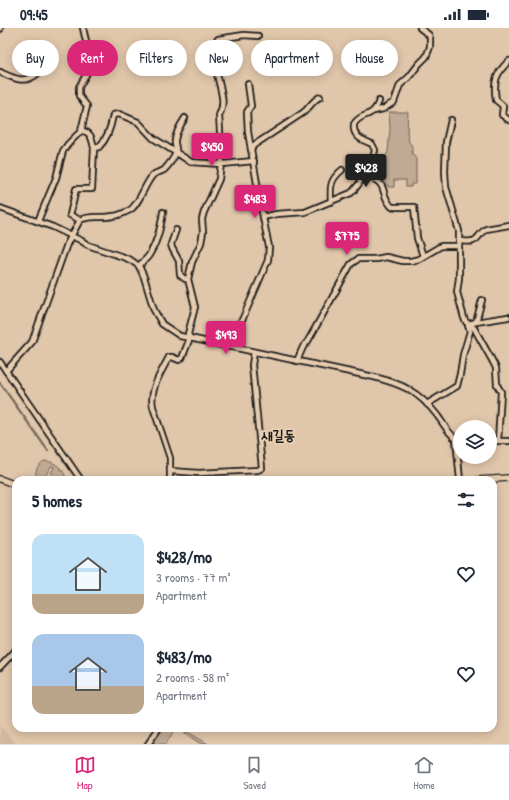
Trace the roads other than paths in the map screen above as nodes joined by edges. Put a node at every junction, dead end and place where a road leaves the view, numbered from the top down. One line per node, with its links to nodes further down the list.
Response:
1 (83, 28): 14 (street)
2 (420, 28): 10 (street)
3 (258, 36): 19 (street)
4 (509, 61): 13 (street)
5 (0, 72): 6 (street)
6 (35, 76)
7 (248, 84): 16 (street)
8 (320, 97): 16 (street)
9 (379, 101): 10 (street)
10 (374, 111): 21 (street)
11 (186, 118): 17 (street)
12 (451, 120): 31 (street)
13 (509, 120)
14 (81, 131): 15 (street); 27 (street)
15 (94, 148): 17 (street); 26 (street)
16 (251, 150): 18 (street)
17 (176, 152): 19 (street); 26 (street)
18 (254, 161): 19 (street); 25 (street)
19 (221, 164): 34 (street)
20 (342, 170): 22 (street)
21 (364, 176): 22 (street); 32 (street)
22 (331, 202): 25 (street)
23 (0, 208): 27 (street)
24 (162, 212): 33 (street)
25 (263, 217): 40 (street)
26 (80, 220): 30 (street)
27 (38, 221): 30 (street)
28 (509, 225): 31 (street)
29 (176, 230): 34 (street)
30 (71, 236): 33 (street); 44 (street)
31 (459, 244): 32 (street); 38 (street)
32 (423, 256): 42 (street)
33 (139, 266): 39 (street)
34 (188, 279): 39 (street)
35 (482, 300): 37 (street)
36 (508, 316): 37 (street)
37 (476, 322): 38 (street)
38 (469, 324): 45 (street); 47 (street)
39 (190, 338): 40 (street); 50 (street)
40 (229, 347): 41 (street)
41 (254, 352): 42 (street); 50 (street)
42 (297, 361): 45 (street)
43 (0, 362): 44 (street)
44 (6, 371): 51 (street)
45 (427, 404): 46 (street)
46 (453, 436)
47 (498, 441): 48 (street)
48 (509, 442)
49 (459, 464): 53 (street)
50 (170, 471): 52 (street)
51 (78, 476)
52 (170, 476)
53 (460, 476)
54 (509, 478): 56 (main road)
55 (0, 479): 57 (main road)
56 (497, 479)
57 (12, 484)
58 (12, 654): 59 (street)
59 (0, 666)
60 (156, 732): 61 (street)
61 (148, 744)

